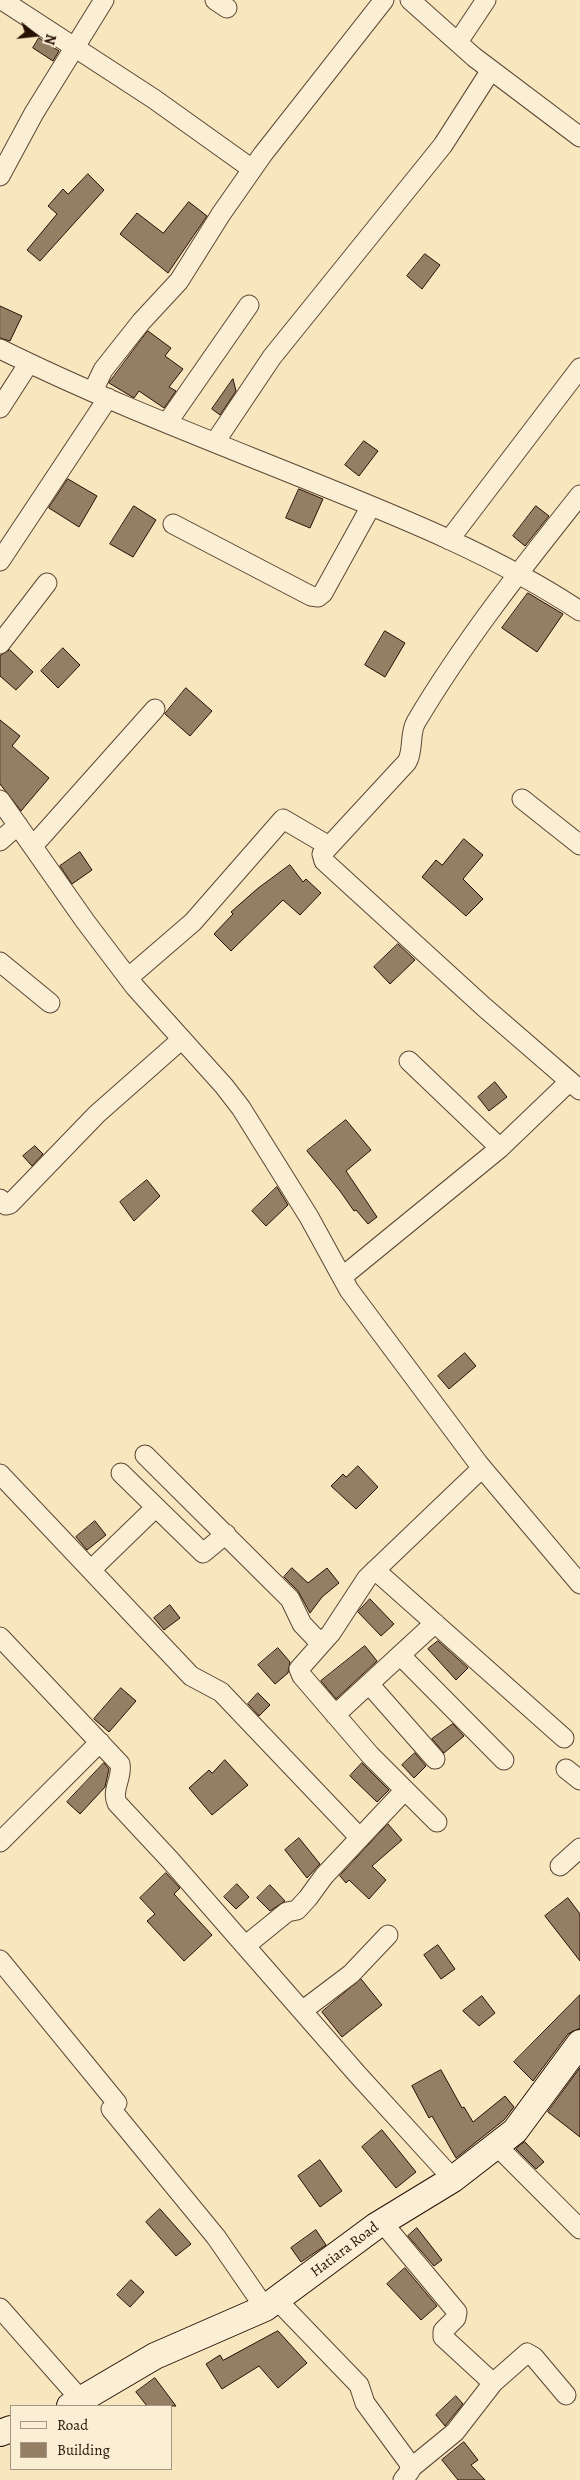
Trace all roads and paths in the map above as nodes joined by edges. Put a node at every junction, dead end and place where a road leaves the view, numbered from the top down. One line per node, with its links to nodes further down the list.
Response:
1 (2, 0): 7 (street)
2 (104, 0): 7 (street)
3 (384, 0): 10 (street)
4 (410, 0): 6 (street)
5 (486, 0): 6 (street)
6 (458, 42): 8 (street)
7 (75, 48): 10 (street); 11 (street)
8 (492, 70): 9 (street); 19 (street)
9 (580, 137)
10 (252, 169): 16 (street)
11 (0, 176)
12 (249, 305): 18 (street)
13 (0, 349): 14 (street)
14 (29, 363): 16 (street); 17 (street)
15 (580, 368): 23 (street)
16 (100, 395): 18 (street); 24 (street)
17 (0, 408)
18 (167, 422): 19 (street)
19 (215, 442): 21 (street)
20 (580, 495): 25 (street)
21 (371, 506): 22 (street); 23 (street)
22 (173, 524)
23 (448, 540): 25 (street)
24 (0, 561)
25 (517, 574): 27 (street); 36 (street)
26 (47, 583): 28 (street)
27 (580, 610)
28 (0, 644)
29 (155, 709): 35 (street)
30 (522, 799): 34 (street)
31 (0, 800): 32 (street)
32 (18, 825): 33 (street); 35 (street)
33 (0, 841)
34 (580, 845)
35 (33, 846): 38 (street)
36 (329, 846): 38 (street); 42 (street)
37 (0, 962): 39 (street)
38 (128, 978): 40 (street)
39 (50, 1003)
40 (182, 1039): 44 (street); 45 (street)
41 (409, 1061): 43 (street)
42 (575, 1086): 43 (street)
43 (500, 1148): 45 (street)
44 (0, 1200)
45 (342, 1277): 47 (street)
46 (145, 1454): 51 (street)
47 (482, 1468): 53 (street); 54 (street)
48 (121, 1473): 50 (street)
49 (0, 1474): 52 (street)
50 (156, 1507): 51 (street); 52 (street)
51 (226, 1534): 57 (street)
52 (92, 1569): 67 (street)
53 (375, 1570): 55 (street); 57 (street)
54 (580, 1584)
55 (434, 1623): 58 (street); 61 (street)
56 (0, 1637): 62 (street)
57 (321, 1644): 60 (street)
58 (400, 1655): 59 (street); 64 (street)
59 (369, 1684): 60 (street); 63 (street)
60 (334, 1715): 65 (street)
61 (564, 1738)
62 (100, 1742): 68 (street); 72 (street)
63 (435, 1759)
64 (504, 1760)
65 (405, 1790): 66 (street); 67 (street)
66 (437, 1822)
67 (360, 1838): 72 (street)
68 (0, 1842)
69 (580, 1848): 70 (street)
70 (560, 1866)
71 (388, 1935): 74 (street)
72 (245, 1946): 74 (street)
73 (0, 1960): 80 (street)
74 (302, 2011): 77 (street)
75 (580, 2043): 76 (street, Hatiara Road)
76 (497, 2146): 77 (street, Hatiara Road); 79 (street)
77 (453, 2179): 78 (street, Hatiara Road)
78 (382, 2222): 80 (street, Hatiara Road); 82 (street)
79 (580, 2229)
80 (271, 2304): 84 (street, Hatiara Road); 85 (street)
81 (0, 2308): 84 (street)
82 (492, 2383): 83 (street); 85 (street)
83 (566, 2394)
84 (76, 2403)
85 (407, 2474)

